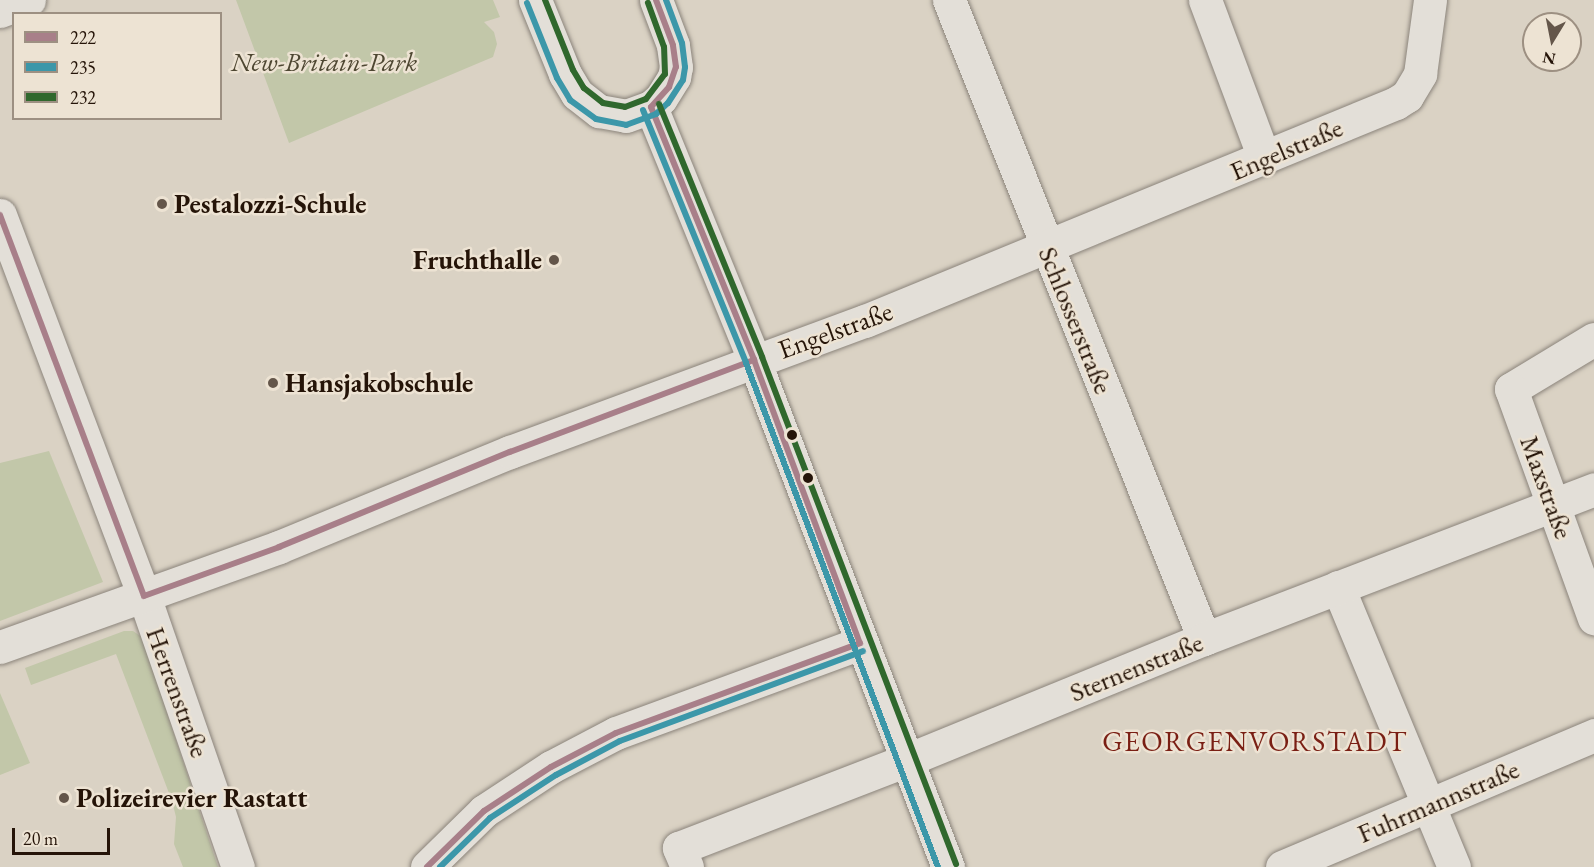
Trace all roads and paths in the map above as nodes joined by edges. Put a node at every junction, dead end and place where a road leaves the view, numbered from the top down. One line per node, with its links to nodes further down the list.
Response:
1 (29, 0): 7 (street)
2 (535, 0): 8 (street)
3 (656, 0): 8 (street)
4 (949, 0): 11 (street, Schlosserstraße)
5 (1205, 0): 9 (street)
6 (1430, 0): 9 (street, Engelstraße)
7 (0, 11)
8 (651, 107): 13 (street)
9 (1264, 158): 11 (street, Engelstraße)
10 (0, 215): 17 (street, Herrenstraße)
11 (1047, 247): 13 (street, Engelstraße); 19 (street, Schlosserstraße)
12 (1594, 339): 15 (street, Maxstraße)
13 (754, 360): 17 (street, Engelstraße); 20 (street)
14 (1594, 489): 15 (street, Sternenstraße)
15 (1554, 504): 16 (street, Sternenstraße); 18 (street, Maxstraße)
16 (1338, 587): 19 (street, Sternenstraße); 24 (street)
17 (144, 596): 21 (street, Engelstraße); 26 (street, Herrenstraße)
18 (1594, 618)
19 (1204, 639): 23 (street, Sternenstraße)
20 (860, 643): 23 (street); 27 (street)
21 (0, 647)
22 (1594, 735): 24 (street, Fuhrmannstraße)
23 (907, 760): 25 (street, Sternenstraße); 28 (street)
24 (1429, 804): 29 (street, Fuhrmannstraße); 30 (street)
25 (683, 857)
26 (238, 867)
27 (427, 867)
28 (948, 867)
29 (1282, 867)
30 (1454, 867)

